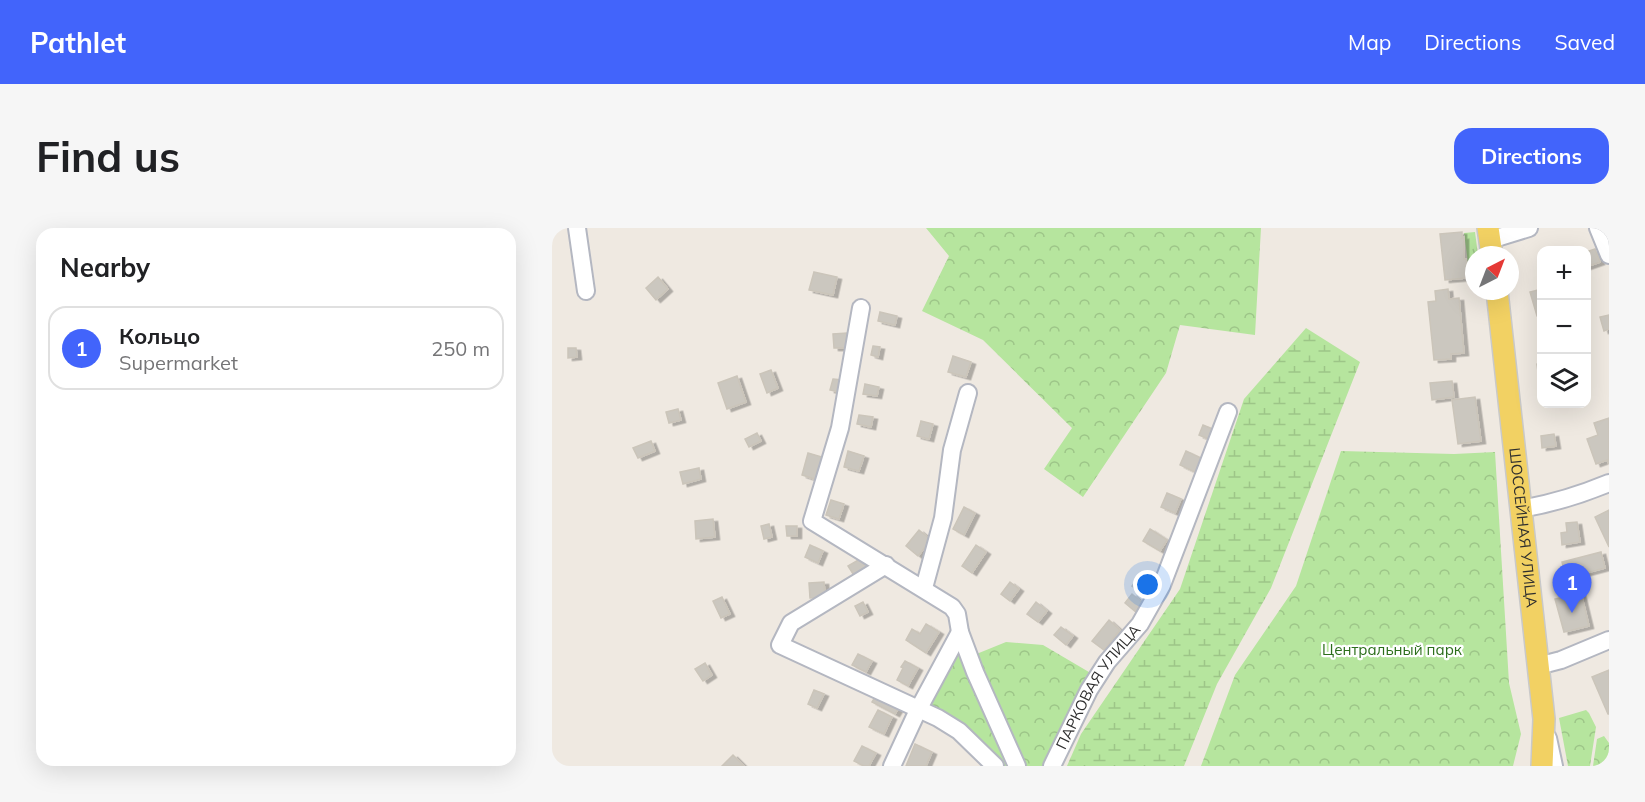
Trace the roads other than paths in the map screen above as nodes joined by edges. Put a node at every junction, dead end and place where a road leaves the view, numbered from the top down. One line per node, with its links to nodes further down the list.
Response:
1 (577, 228): 6 (street)
2 (1529, 228): 4 (street)
3 (1598, 228): 5 (street)
4 (1490, 241)
5 (1609, 255)
6 (586, 291)
7 (1498, 300): 12 (main road, ШОССЕЙНАЯ УЛИЦА)
8 (861, 308): 13 (street)
9 (968, 393): 14 (street)
10 (1228, 412): 23 (street, ПАРКОВАЯ УЛИЦА)
11 (1609, 483): 12 (street)
12 (1520, 509): 17 (main road, ШОССЕЙНАЯ УЛИЦА)
13 (886, 565): 14 (street); 18 (street)
14 (924, 588): 15 (street)
15 (960, 632): 18 (street); 22 (street)
16 (1609, 640): 17 (street)
17 (1538, 666): 19 (main road, ШОССЕЙНАЯ УЛИЦА)
18 (918, 710): 20 (street); 21 (street)
19 (1544, 719): 24 (main road, ШОССЕЙНАЯ УЛИЦА); 25 (street)
20 (892, 766)
21 (995, 766)
22 (1017, 766)
23 (1052, 766)
24 (1542, 766)
25 (1554, 766)

